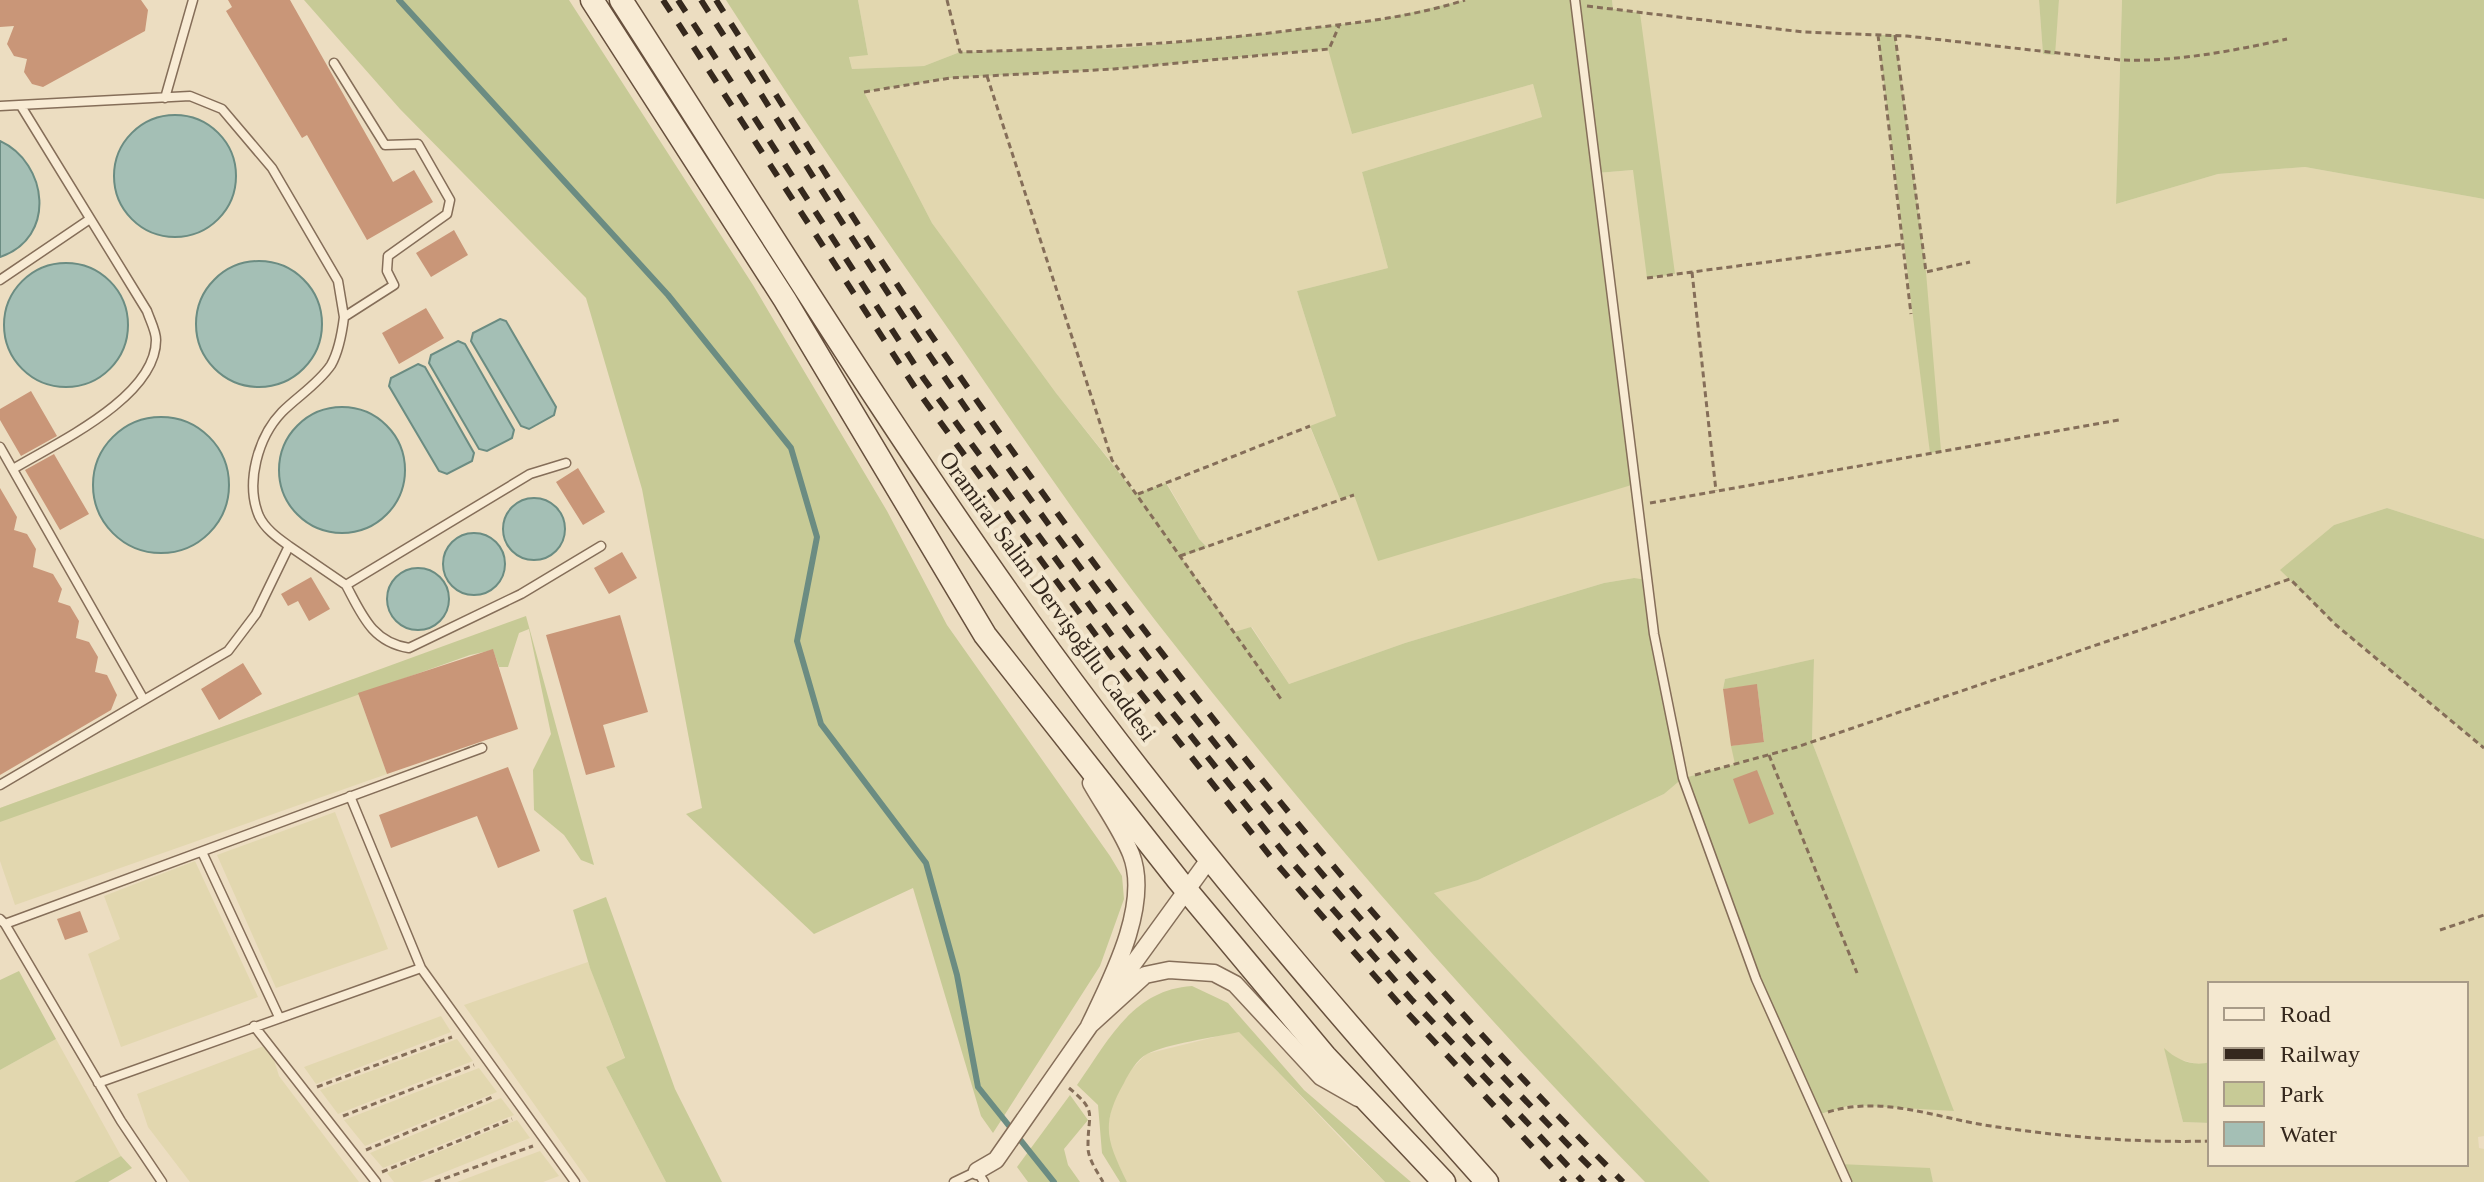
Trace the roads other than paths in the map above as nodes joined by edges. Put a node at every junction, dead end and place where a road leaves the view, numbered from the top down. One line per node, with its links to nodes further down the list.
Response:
1 (193, 0): 6 (lane)
2 (592, 0): 19 (main road)
3 (621, 0): 24 (main road, Oramiral Salim Dervişoğllu Caddesi)
4 (1575, 2): 40 (lane)
5 (334, 63): 11 (lane)
6 (165, 98): 8 (lane); 11 (lane)
7 (0, 106): 8 (lane)
8 (21, 106): 9 (lane)
9 (90, 219): 10 (lane); 14 (lane)
10 (0, 280)
11 (344, 317): 15 (lane)
12 (0, 447): 14 (lane)
13 (566, 463): 17 (lane)
14 (13, 469): 18 (lane)
15 (289, 546): 17 (lane); 18 (lane)
16 (601, 546): 17 (lane)
17 (346, 585)
18 (144, 700): 21 (lane)
19 (1069, 743): 25 (main road); 30 (street)
20 (482, 748): 22 (lane)
21 (0, 785)
22 (350, 796): 23 (lane); 27 (lane)
23 (202, 852): 26 (lane); 28 (lane)
24 (1210, 858): 25 (street); 39 (main road, Oramiral Salim Dervişoğllu Caddesi)
25 (1185, 889): 30 (street); 32 (main road)
26 (2, 922): 31 (lane)
27 (421, 968): 28 (lane); 36 (lane)
28 (279, 1017): 29 (lane)
29 (254, 1026): 31 (lane); 34 (lane)
30 (1089, 1026): 32 (street); 33 (street)
31 (98, 1083): 35 (lane)
32 (1372, 1106): 38 (main road)
33 (980, 1176): 37 (lane)
34 (374, 1179)
35 (162, 1182)
36 (575, 1182)
37 (954, 1182)
38 (1444, 1182)
39 (1487, 1182)
40 (1847, 1182)

